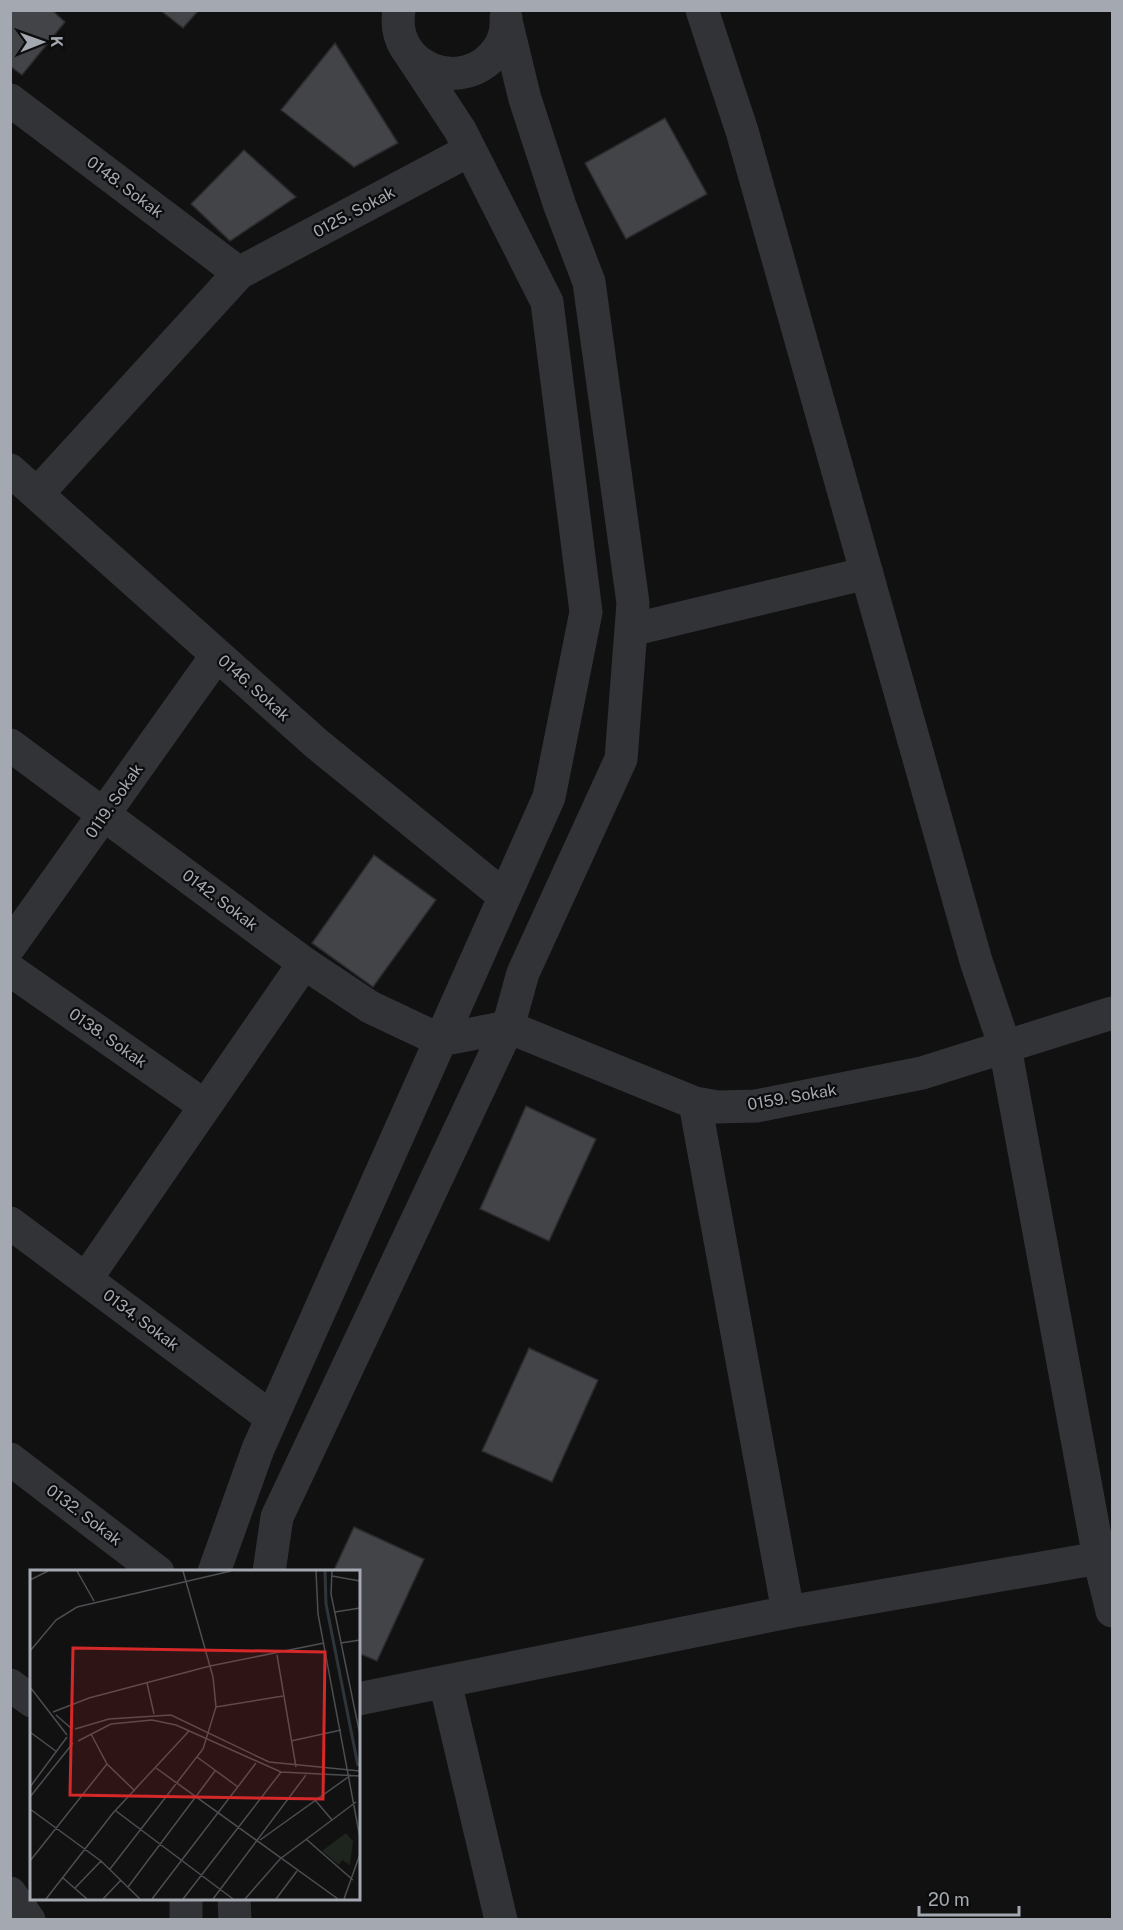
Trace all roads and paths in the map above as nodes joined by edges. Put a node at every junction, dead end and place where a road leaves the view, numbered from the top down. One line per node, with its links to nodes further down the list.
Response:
1 (702, 10): 10 (street)
2 (397, 12): 4 (street)
3 (506, 18): 4 (street); 11 (street)
4 (410, 54): 6 (street)
5 (10, 100): 7 (street, 0148. Sokak)
6 (470, 150): 7 (street, 0125. Sokak); 15 (street)
7 (239, 273): 9 (street, 0125. Sokak)
8 (10, 470): 9 (street, 0146. Sokak)
9 (37, 494): 12 (street, 0146. Sokak)
10 (867, 573): 11 (street); 22 (street)
11 (631, 630): 20 (street)
12 (217, 655): 14 (street, 0119. Sokak); 15 (street, 0146. Sokak)
13 (10, 745): 14 (street, 0142. Sokak)
14 (105, 814): 16 (street, 0119. Sokak); 17 (street, 0142. Sokak)
15 (504, 896): 21 (street)
16 (10, 946)
17 (304, 963): 21 (street, 0142. Sokak); 24 (street)
18 (10, 970): 24 (street, 0138. Sokak)
19 (1113, 1013): 22 (street, 0159. Sokak)
20 (508, 1027): 21 (street); 23 (street, 0159. Sokak); 32 (street)
21 (440, 1040): 27 (street)
22 (1005, 1047): 23 (street, 0159. Sokak); 29 (street)
23 (695, 1103): 34 (street)
24 (205, 1106): 26 (street)
25 (10, 1223): 26 (street, 0134. Sokak)
26 (86, 1279): 27 (street, 0134. Sokak)
27 (272, 1418): 31 (street)
28 (10, 1459): 30 (street, 0132. Sokak)
29 (1099, 1558): 33 (street); 34 (street)
30 (155, 1570)
31 (215, 1570)
32 (269, 1570)
33 (1113, 1611)
34 (788, 1612): 35 (street)
35 (445, 1682): 38 (street); 45 (street)
36 (10, 1685): 37 (street)
37 (30, 1700)
38 (360, 1700)
39 (10, 1893): 42 (street)
40 (186, 1900): 43 (street)
41 (234, 1900): 44 (street)
42 (30, 1920)
43 (186, 1920)
44 (235, 1920)
45 (501, 1920)

